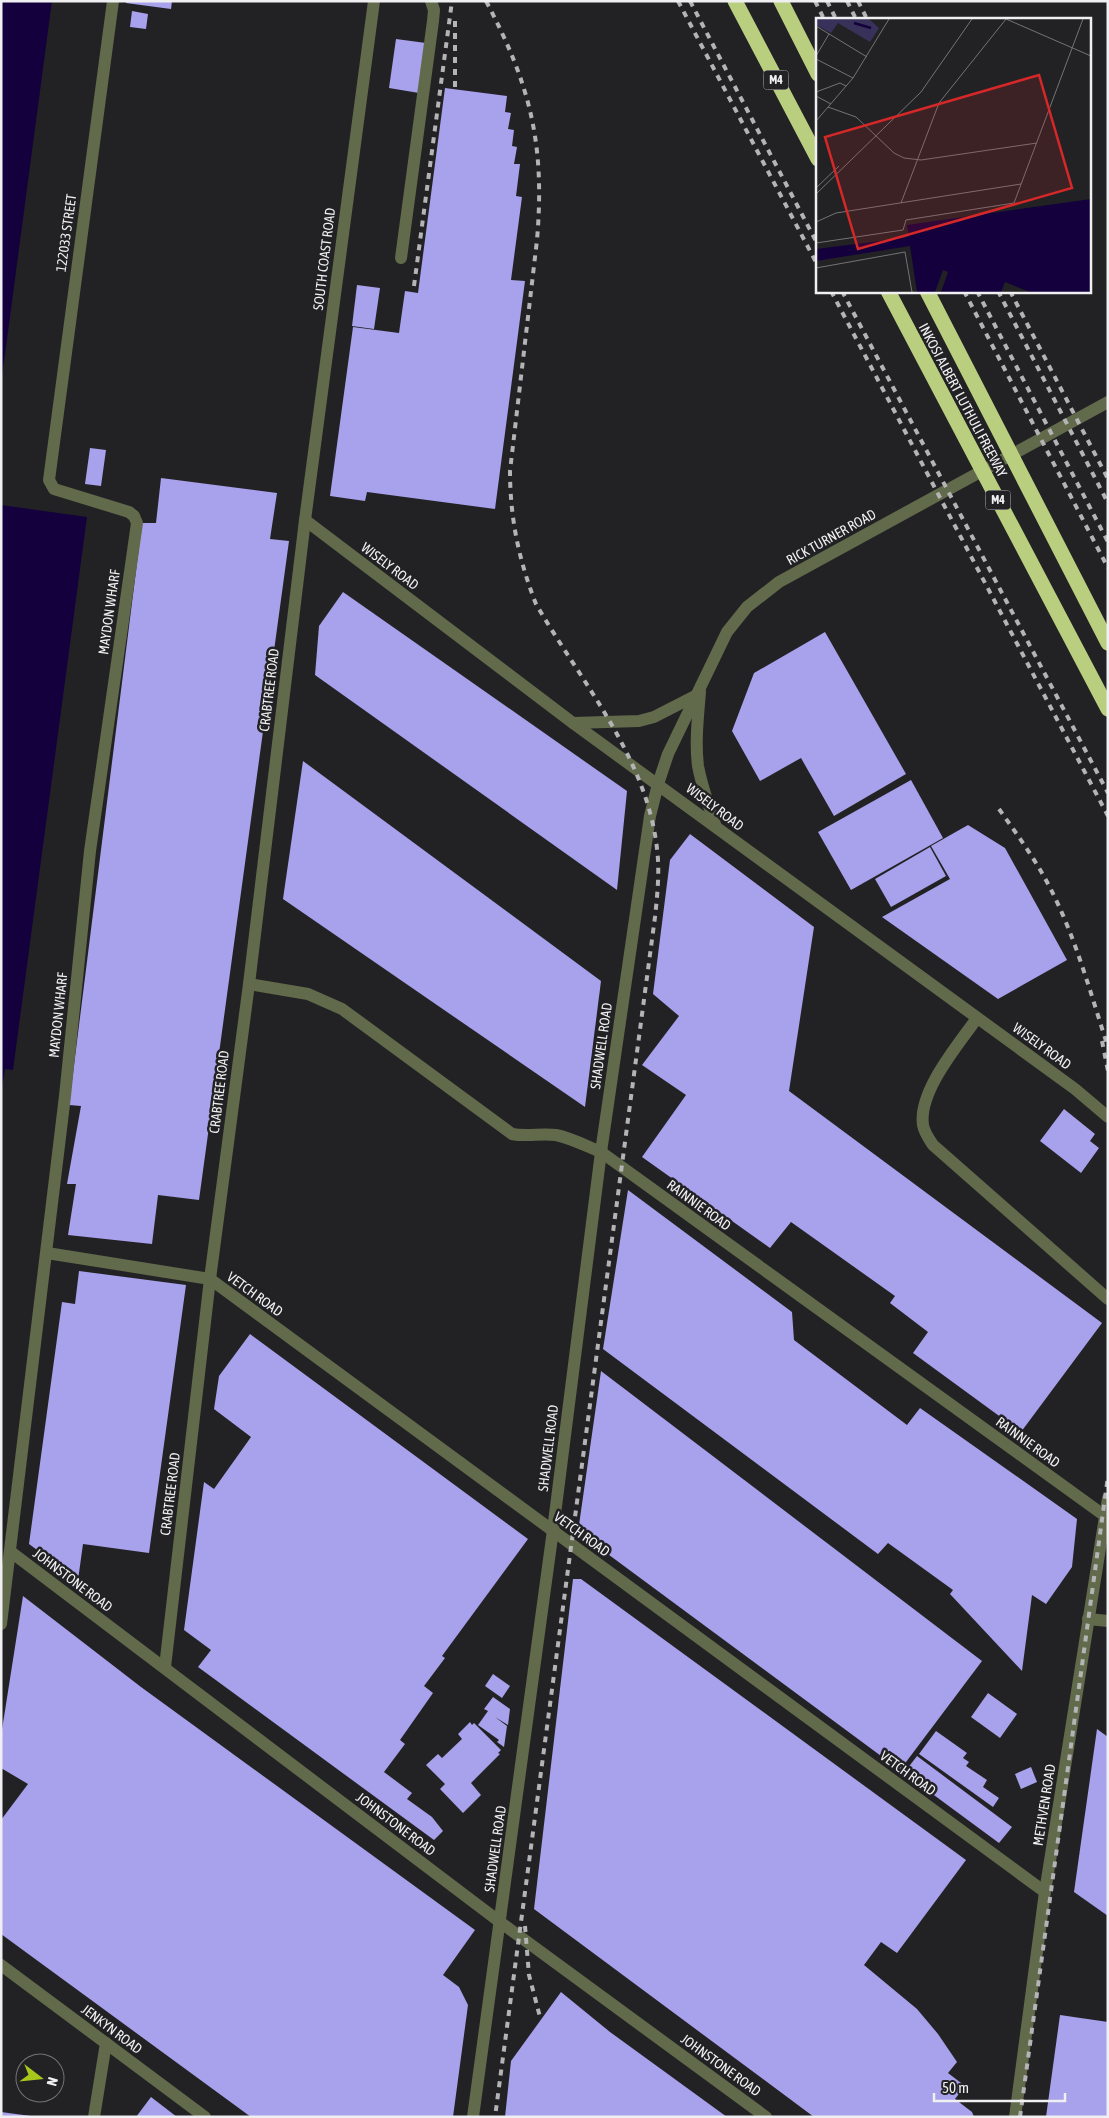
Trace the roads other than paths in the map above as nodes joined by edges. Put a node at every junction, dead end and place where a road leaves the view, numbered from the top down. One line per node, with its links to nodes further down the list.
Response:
1 (113, 1): 12 (street, 122033 STREET)
2 (374, 1): 13 (street, SOUTH COAST ROAD)
3 (430, 1): 8 (street)
4 (735, 1): 7 (highway, M4)
5 (781, 1): 6 (highway)
6 (816, 70)
7 (816, 155)
8 (401, 258)
9 (889, 292): 17 (highway, INKOSI ALBERT LUTHULI FREEWAY / M4)
10 (927, 292): 14 (highway, INKOSI ALBERT LUTHULI FREEWAY / M4)
11 (1108, 402): 15 (street, RICK TURNER ROAD)
12 (49, 468): 25 (street, MAYDON WHARF)
13 (305, 520): 18 (street, WISELY ROAD); 21 (street, CRABTREE ROAD)
14 (1108, 643)
15 (701, 682): 16 (street, RICK TURNER ROAD); 20 (street)
16 (695, 696): 18 (street); 19 (street, RICK TURNER ROAD)
17 (1108, 709)
18 (573, 723): 19 (street, WISELY ROAD)
19 (658, 784): 20 (street, WISELY ROAD); 24 (street, SHADWELL ROAD)
20 (716, 827): 22 (street, WISELY ROAD)
21 (249, 984): 24 (street, RAINNIE ROAD); 26 (street, CRABTREE ROAD)
22 (977, 1018): 23 (street, WISELY ROAD); 27 (street)
23 (1108, 1118)
24 (601, 1152): 29 (street, RAINNIE ROAD); 30 (street, SHADWELL ROAD)
25 (47, 1253): 26 (street, VETCH ROAD); 31 (street, MAYDON WHARF)
26 (210, 1280): 30 (street, VETCH ROAD); 35 (street, CRABTREE ROAD)
27 (1108, 1299)
28 (1108, 1498): 29 (street, METHVEN ROAD)
29 (1105, 1516): 32 (street, METHVEN ROAD)
30 (553, 1530): 36 (street, VETCH ROAD); 37 (street, SHADWELL ROAD)
31 (11, 1552): 34 (street, MAYDON WHARF); 35 (street, JOHNSTONE ROAD)
32 (1088, 1619): 33 (street); 36 (street, METHVEN ROAD)
33 (1108, 1622)
34 (1, 1624)
35 (165, 1667): 37 (street, JOHNSTONE ROAD)
36 (1045, 1892): 44 (street, METHVEN ROAD)
37 (500, 1922): 42 (street, SHADWELL ROAD); 43 (street, JOHNSTONE ROAD)
38 (1, 1965): 39 (street, JENKYN ROAD)
39 (106, 2043): 40 (street); 41 (street, JENKYN ROAD)
40 (94, 2117)
41 (205, 2117)
42 (473, 2117)
43 (766, 2117)
44 (1015, 2117)

